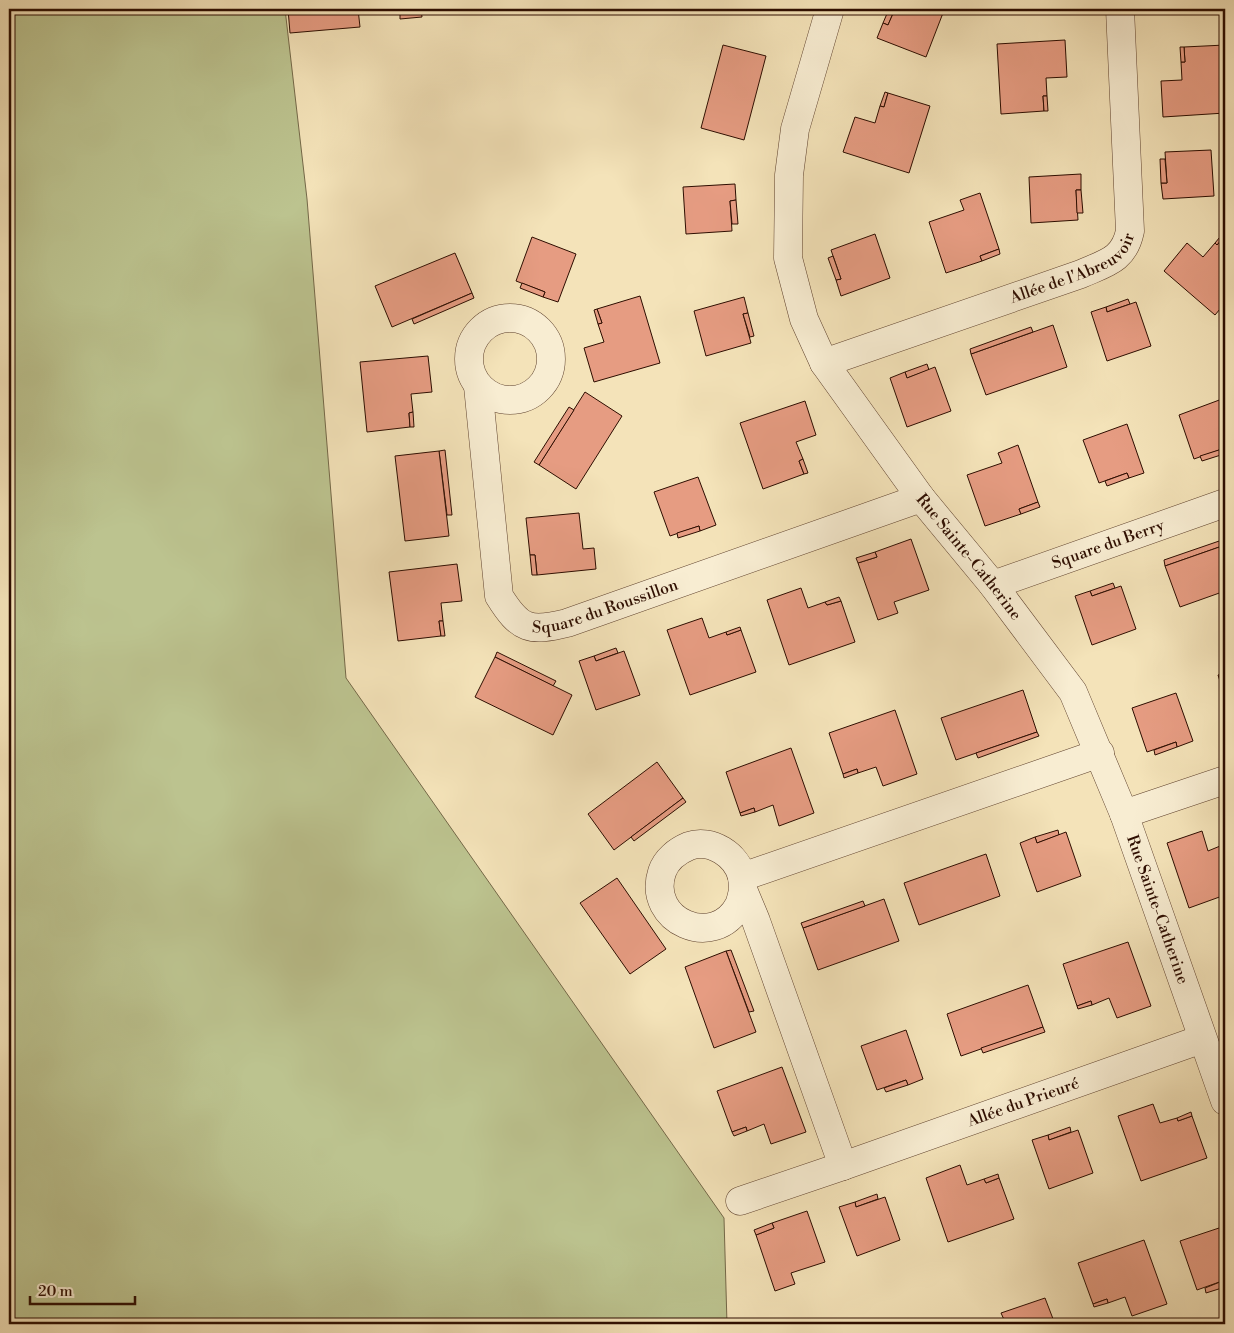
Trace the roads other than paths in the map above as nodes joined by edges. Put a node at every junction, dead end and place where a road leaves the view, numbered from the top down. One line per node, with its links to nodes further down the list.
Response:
1 (830, 9): 3 (street, Rue Sainte-Catherine)
2 (1120, 9): 3 (street, Allée de l'Abreuvoir)
3 (824, 362): 5 (street, Rue Sainte-Catherine)
4 (478, 386): 5 (street, Square du Roussillon)
5 (921, 498): 7 (street, Rue Sainte-Catherine)
6 (1225, 502): 7 (street, Square du Berry)
7 (993, 585): 8 (street, Rue Sainte-Catherine)
8 (1100, 753): 10 (street, Rue Sainte-Catherine); 13 (street)
9 (1225, 780): 10 (street)
10 (1124, 814): 11 (street, Rue Sainte-Catherine)
11 (1202, 1039): 12 (street, Rue Sainte-Catherine); 13 (street, Allée du Prieuré)
12 (1225, 1101)
13 (843, 1166): 14 (street, Allée du Prieuré)
14 (740, 1200)

